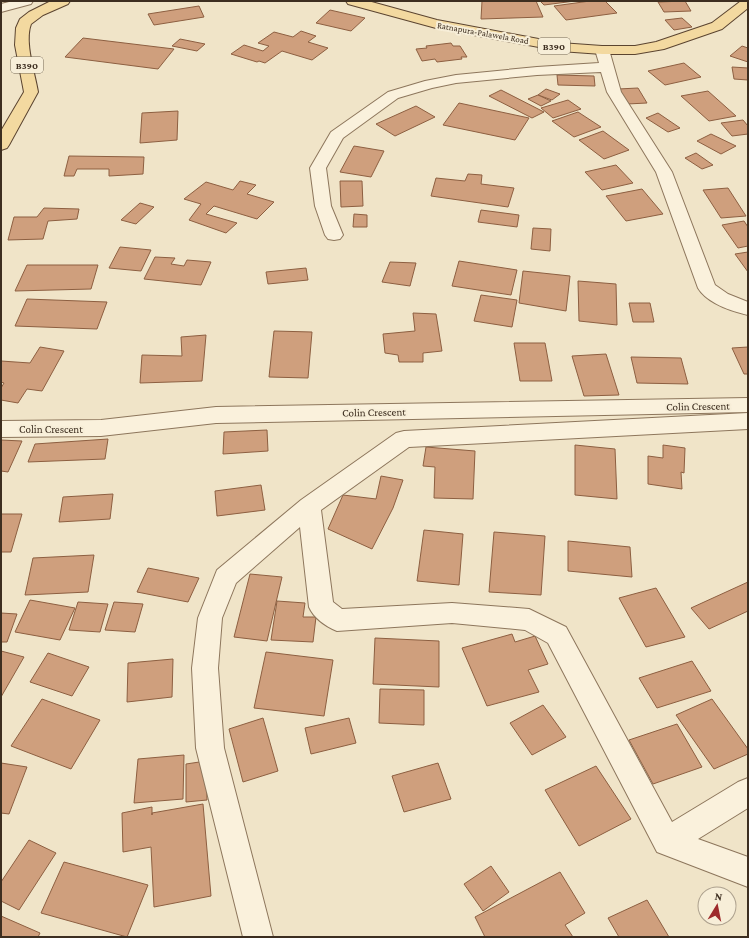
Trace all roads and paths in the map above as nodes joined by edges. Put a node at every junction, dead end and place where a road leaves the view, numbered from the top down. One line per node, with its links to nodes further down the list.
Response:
1 (26, 1): 5 (street)
2 (63, 1): 8 (main road, B390)
3 (353, 1): 6 (main road, Ratnapura-Palawela Road / B390)
4 (748, 2): 6 (main road, Ratnapura-Palawela Road / B390)
5 (1, 8)
6 (602, 50): 7 (street)
7 (607, 67): 9 (street); 10 (street)
8 (1, 145)
9 (334, 234)
10 (744, 302)
11 (748, 405): 13 (street, Colin Crescent)
12 (748, 421): 14 (street)
13 (1, 429)
14 (309, 506): 16 (street); 18 (street)
15 (748, 792): 16 (street)
16 (667, 842): 17 (street)
17 (748, 872)
18 (258, 937)

